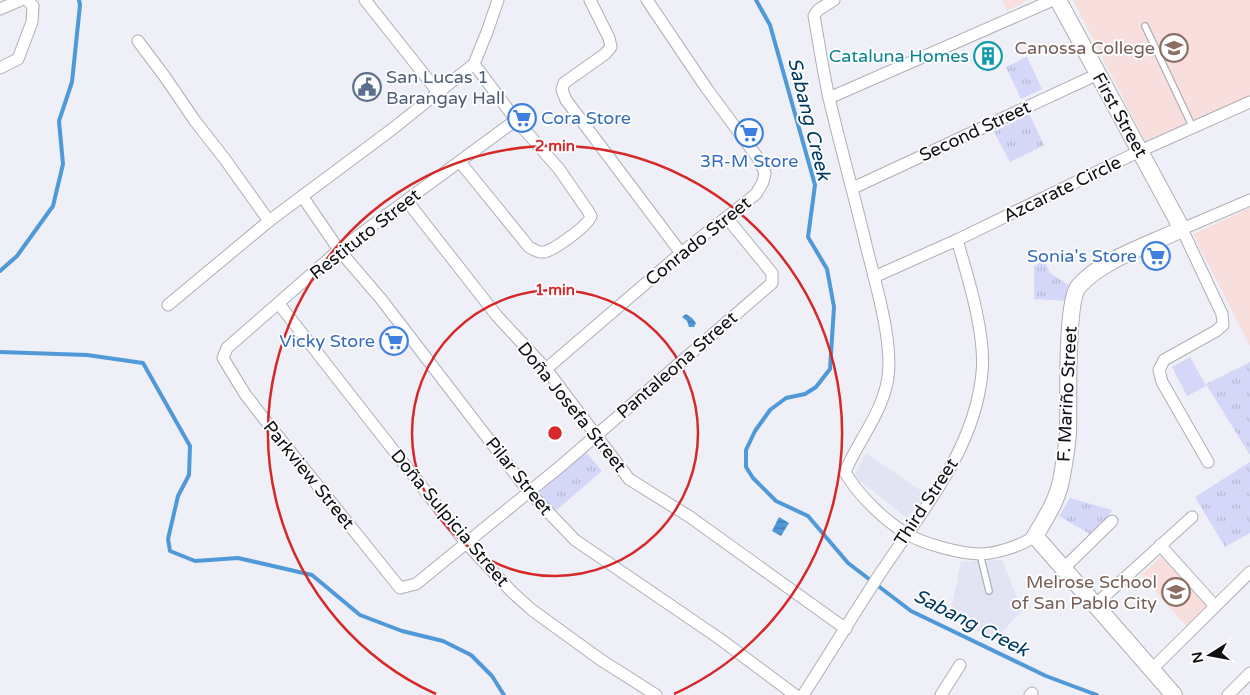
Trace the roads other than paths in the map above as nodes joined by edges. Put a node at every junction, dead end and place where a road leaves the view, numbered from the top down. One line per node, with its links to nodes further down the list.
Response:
1 (21, 0): 10 (street)
2 (27, 0): 14 (street)
3 (365, 0): 16 (street)
4 (498, 0): 13 (street)
5 (590, 0): 32 (street)
6 (646, 0): 27 (street, Conrado Street)
7 (834, 0): 17 (street)
8 (1053, 0): 17 (street)
9 (1058, 0): 15 (street, First Street)
10 (0, 9)
11 (1145, 26): 20 (lane)
12 (138, 41): 28 (street)
13 (474, 64): 16 (street); 19 (street)
14 (0, 68)
15 (1098, 74): 21 (street, First Street); 23 (street, Second Street)
16 (438, 92): 24 (street)
17 (829, 98): 23 (street)
18 (1250, 102): 20 (street, Azcarate Circle)
19 (516, 120): 22 (street, Restituto Street); 22 (street)
20 (1193, 128): 21 (street, Azcarate Circle)
21 (1140, 151): 29 (street, First Street); 30 (street, Azcarate Circle)
22 (460, 162): 26 (street, Restituto Street)
23 (853, 188): 33 (street)
24 (302, 196): 28 (street); 31 (street, Pilar Street)
25 (1250, 200): 29 (street, F. Mariño Street)
26 (407, 201): 31 (street, Restituto Street); 37 (street, Doña Josefa Street)
27 (727, 218): 32 (street, Conrado Street); 38 (street, Pantaleona Street)
28 (269, 220): 35 (street)
29 (1182, 229): 39 (street); 44 (street, F. Mariño Street)
30 (957, 240): 33 (street, Azcarate Circle); 43 (street, Third Street)
31 (339, 250): 34 (street, Restituto Street); 40 (street, Pilar Street)
32 (681, 253): 37 (street, Conrado Street)
33 (874, 277): 43 (street)
34 (279, 304): 36 (street, Restituto Street); 45 (street, Doña Sulpicia Street)
35 (168, 305)
36 (223, 358): 50 (street, Parkview Street)
37 (546, 369): 38 (street, Doña Josefa Street)
38 (596, 435): 40 (street, Pantaleona Street); 54 (street, Doña Josefa Street)
39 (1208, 462)
40 (529, 492): 45 (street, Pantaleona Street); 59 (street, Pilar Street)
41 (1192, 518): 46 (street)
42 (1112, 521): 48 (street)
43 (907, 534): 47 (street); 54 (street, Third Street)
44 (1035, 536): 47 (street); 48 (street)
45 (466, 543): 50 (street, Pantaleona Street); 58 (street, Doña Sulpicia Street)
46 (1160, 546): 52 (street); 53 (street)
47 (980, 554): 51 (lane)
48 (1064, 568): 52 (street)
49 (1250, 572): 53 (street)
50 (400, 588)
51 (989, 591)
52 (1096, 604): 56 (street)
53 (1215, 606): 56 (street)
54 (846, 629): 60 (street, Third Street)
55 (960, 665): 61 (street)
56 (1151, 670): 62 (street)
57 (1250, 673): 63 (street)
58 (656, 695)
59 (795, 695)
60 (803, 695)
61 (941, 695)
62 (1174, 695)
63 (1228, 695)

